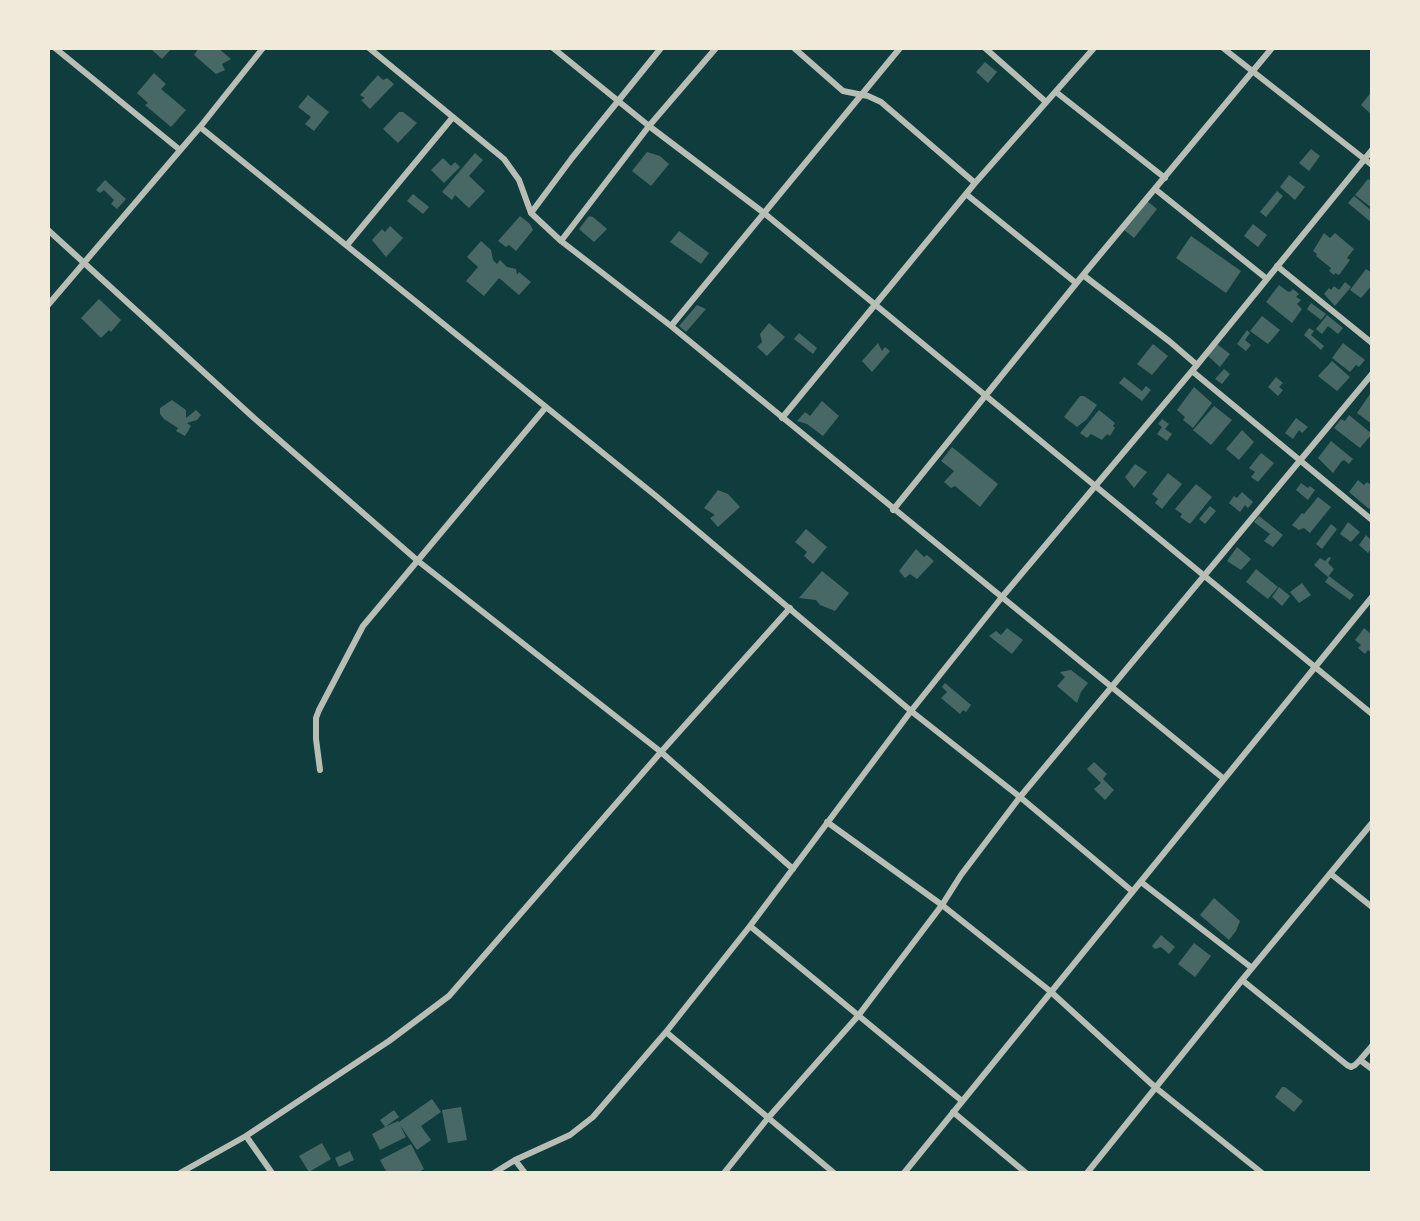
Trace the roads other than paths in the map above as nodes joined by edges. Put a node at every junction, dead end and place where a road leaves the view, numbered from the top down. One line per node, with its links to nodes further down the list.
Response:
1 (263, 48): 20 (street)
2 (369, 48): 18 (street)
3 (554, 48): 16 (street)
4 (661, 48): 16 (street)
5 (716, 48): 19 (street)
6 (794, 48): 15 (street)
7 (900, 48): 15 (street)
8 (985, 48): 17 (street)
9 (1094, 48): 14 (street)
10 (1223, 48): 13 (street)
11 (1272, 48): 13 (street)
12 (59, 49): 21 (street)
13 (1252, 72): 23 (street); 25 (street)
14 (1056, 92): 17 (street); 25 (street)
15 (860, 95): 26 (street); 30 (street)
16 (618, 101): 19 (street); 29 (street)
17 (1046, 102): 26 (street)
18 (453, 117): 29 (street); 33 (street)
19 (649, 126): 30 (street); 32 (street)
20 (200, 127): 21 (street); 33 (street)
21 (180, 150): 34 (street)
22 (1372, 150): 23 (street)
23 (1365, 159): 24 (street); 35 (street)
24 (1372, 165)
25 (1165, 178): 27 (street)
26 (975, 183): 28 (street)
27 (1155, 189): 36 (street); 37 (street)
28 (966, 194): 38 (street); 40 (street)
29 (531, 213): 32 (street)
30 (764, 213): 40 (street); 41 (street)
31 (48, 230): 34 (street)
32 (561, 241): 41 (street)
33 (347, 245): 46 (street)
34 (85, 262): 39 (street); 52 (street)
35 (1277, 266): 37 (street); 42 (street)
36 (1083, 275): 38 (street); 43 (street)
37 (1267, 279): 43 (street)
38 (1076, 284): 45 (street)
39 (48, 305)
40 (876, 305): 45 (street); 47 (street)
41 (671, 326): 47 (street)
42 (1372, 343)
43 (1194, 368): 48 (street); 49 (street)
44 (1372, 374): 48 (street)
45 (986, 395): 49 (street); 50 (street)
46 (546, 407): 52 (street); 56 (street)
47 (782, 418): 50 (street)
48 (1299, 461): 51 (street); 53 (street)
49 (1095, 485): 53 (street); 54 (street)
50 (893, 510): 54 (street)
51 (1372, 520)
52 (418, 561): 61 (street); 62 (street)
53 (1205, 575): 57 (street); 58 (street)
54 (1002, 597): 58 (street); 59 (street)
55 (1372, 597): 57 (street)
56 (790, 608): 59 (street); 61 (street)
57 (1316, 668): 60 (street); 63 (street)
58 (1113, 687): 63 (street); 64 (street)
59 (911, 711): 64 (street); 65 (street)
60 (1372, 714)
61 (661, 752): 67 (street); 86 (street)
62 (320, 770)
63 (1224, 778): 69 (street)
64 (1020, 797): 70 (street); 71 (street)
65 (827, 822): 67 (street); 71 (street)
66 (1372, 823): 68 (street)
67 (793, 869): 73 (street)
68 (1331, 874): 72 (street); 74 (street)
69 (1141, 882): 70 (street); 74 (street)
70 (1132, 891): 76 (street)
71 (942, 905): 76 (street); 77 (street)
72 (1372, 907)
73 (750, 926): 77 (street); 78 (street)
74 (1252, 968): 75 (street)
75 (1242, 980): 80 (street); 82 (street)
76 (1050, 991): 82 (street); 83 (street)
77 (858, 1016): 83 (street); 85 (street)
78 (666, 1032): 85 (street); 87 (street)
79 (1372, 1046): 80 (street)
80 (1360, 1060): 81 (street)
81 (1372, 1069)
82 (1156, 1088): 96 (street); 97 (street)
83 (962, 1101): 84 (street)
84 (953, 1112): 94 (street); 95 (street)
85 (768, 1118): 92 (street); 93 (street)
86 (246, 1136): 88 (street); 89 (street)
87 (515, 1160): 90 (street); 91 (street)
88 (180, 1173)
89 (272, 1173)
90 (494, 1173)
91 (525, 1173)
92 (724, 1173)
93 (834, 1173)
94 (904, 1173)
95 (1026, 1173)
96 (1088, 1173)
97 (1262, 1173)

